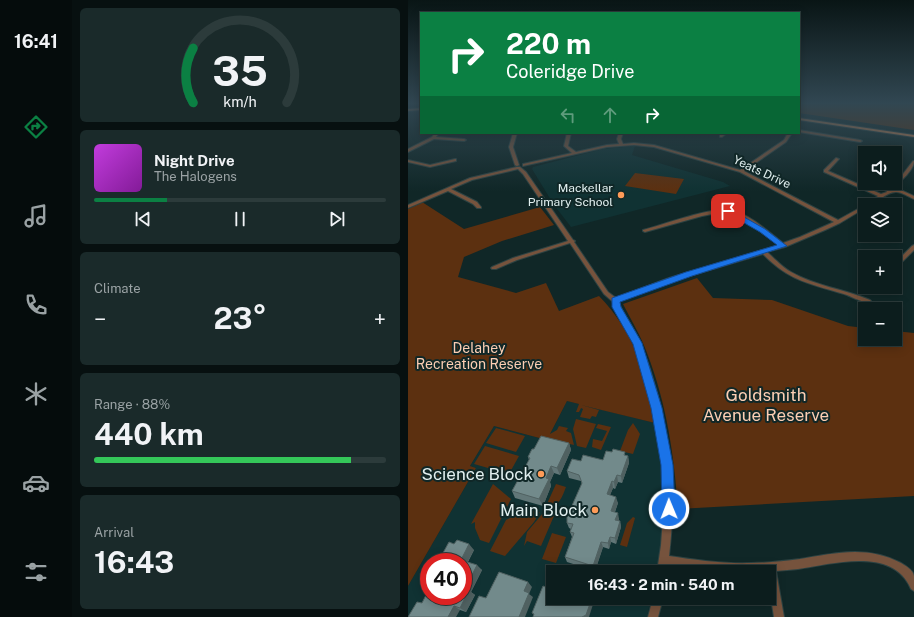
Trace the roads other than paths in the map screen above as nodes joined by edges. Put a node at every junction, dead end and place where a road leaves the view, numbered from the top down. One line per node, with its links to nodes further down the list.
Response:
1 (810, 133): 14 (street)
2 (898, 133): 10 (main road)
3 (901, 133): 10 (main road)
4 (436, 134): 12 (street)
5 (515, 134): 22 (street)
6 (570, 134): 17 (street)
7 (621, 134): 15 (street)
8 (724, 134): 11 (street)
9 (790, 134): 23 (street)
10 (914, 135)
11 (721, 136)
12 (433, 138): 13 (street); 16 (street)
13 (464, 140)
14 (860, 141)
15 (621, 144): 17 (street, Yeats Drive); 23 (street, Yeats Drive)
16 (408, 151)
17 (575, 154): 22 (street, Yeats Drive)
18 (838, 159): 25 (street)
19 (457, 160): 20 (street)
20 (408, 161)
21 (914, 162): 25 (street)
22 (521, 167): 24 (street, Yeats Drive); 35 (street)
23 (741, 170): 33 (street, Yeats Drive)
24 (447, 189): 29 (street, Yeats Drive); 30 (street)
25 (890, 191): 26 (street); 27 (street)
26 (879, 198)
27 (914, 198)
28 (726, 204): 31 (street)
29 (408, 207)
30 (479, 208)
31 (724, 210): 34 (street); 36 (street)
32 (858, 211): 33 (street)
33 (838, 222): 36 (street)
34 (645, 231)
35 (572, 241): 40 (street); 41 (street)
36 (783, 246): 38 (street)
37 (914, 247): 39 (street)
38 (765, 252): 41 (street); 42 (street)
39 (902, 259)
40 (494, 268)
41 (615, 300): 43 (street)
42 (868, 301)
43 (665, 560): 44 (street); 45 (street)
44 (664, 565)
45 (701, 565)
46 (776, 566): 47 (street)
47 (913, 578)
48 (776, 598): 51 (street)
49 (656, 605): 50 (street)
50 (653, 617)
51 (779, 617)

